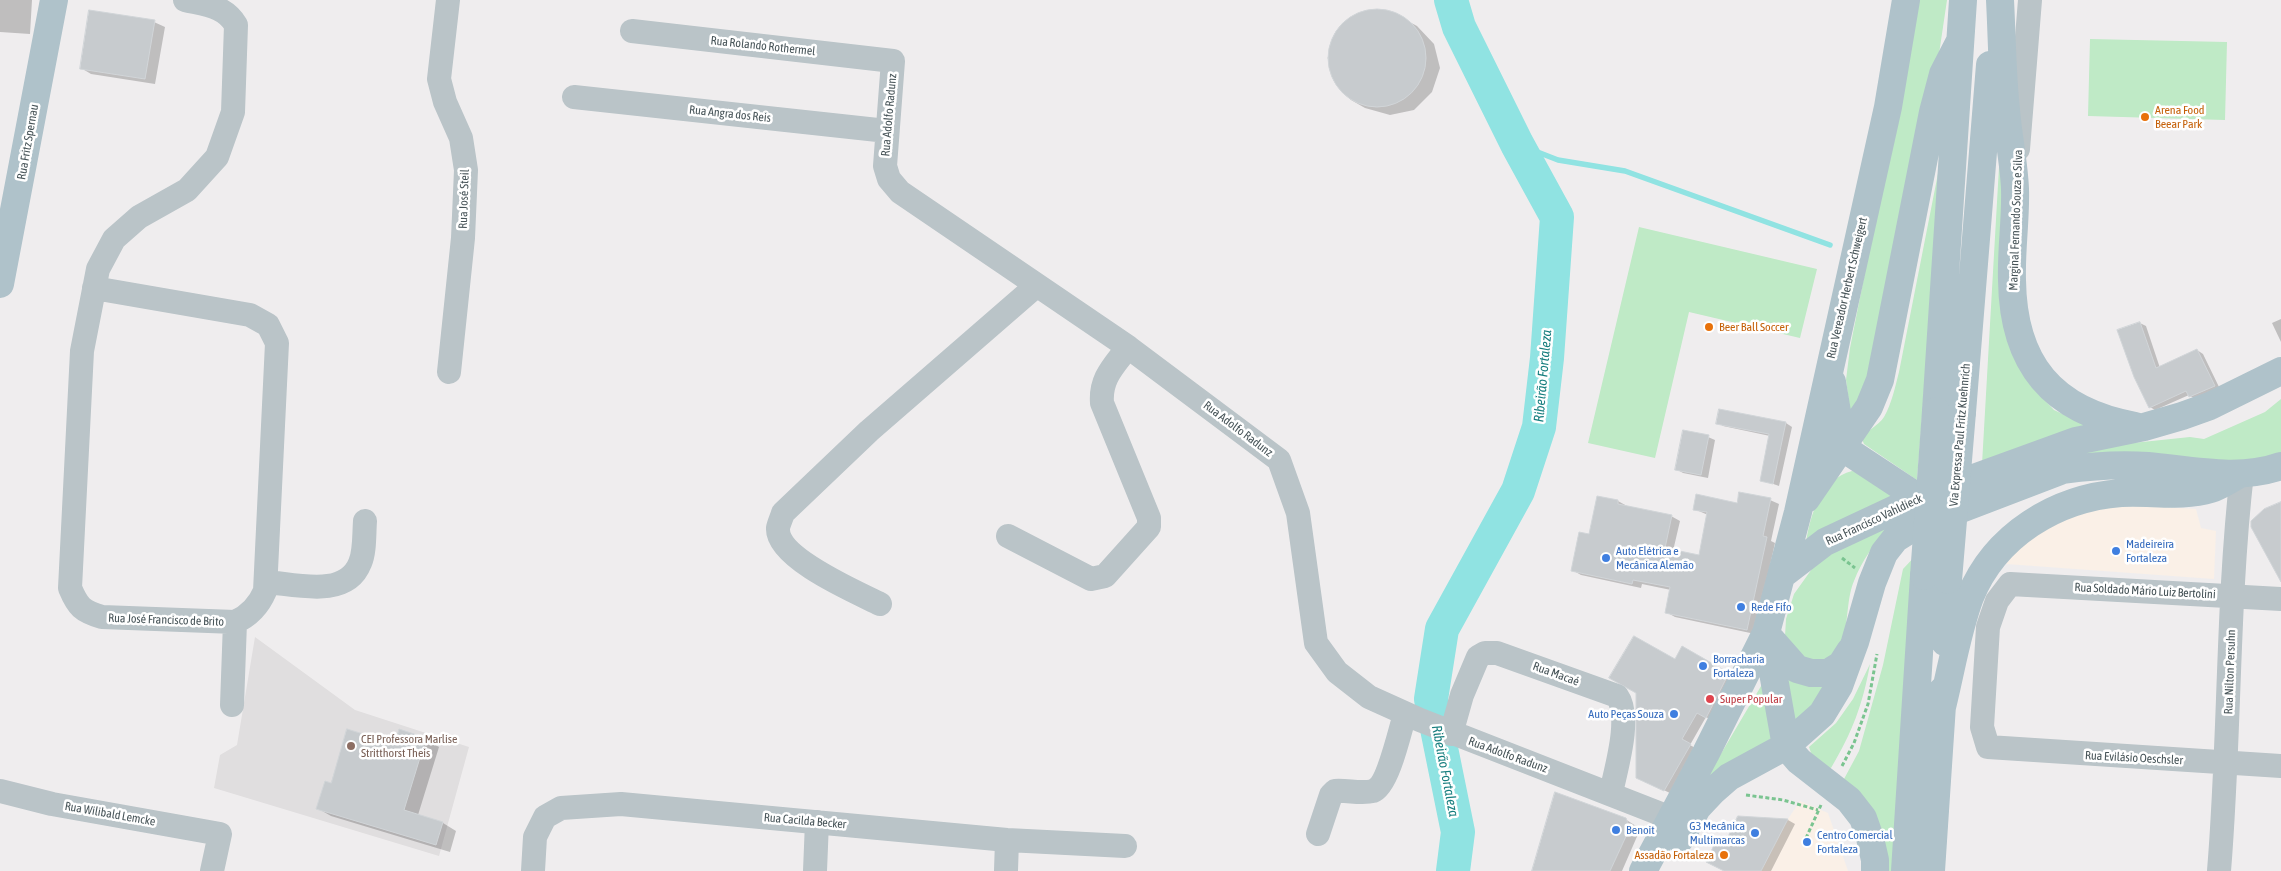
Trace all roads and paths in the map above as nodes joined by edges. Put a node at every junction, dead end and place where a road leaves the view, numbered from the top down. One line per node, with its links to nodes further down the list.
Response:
1 (54, 0): 15 (main road, Rua Fritz Spernau)
2 (185, 0): 17 (street, Rua José Francisco de Brito)
3 (448, 0): 20 (street, Rua José Steil)
4 (1906, 0): 19 (main road, Rua Vereador Herbert Schweigert)
5 (1963, 0): 10 (main road, Via Expressa Paul Fritz Kuehnrich)
6 (1996, 0): 22 (main road, Via Expressa Paul Fritz Kuehnrich)
7 (2000, 0): 14 (main road)
8 (2030, 0): 14 (street, Marginal Fernando Souza e Silva)
9 (632, 31): 11 (street, Rua Rolando Rothermel)
10 (1959, 43): 22 (main road, Via Expressa Paul Fritz Kuehnrich); 24 (main road)
11 (894, 61): 13 (street, Rua Adolfo Radunz)
12 (574, 97): 13 (street, Rua Angra dos Reis)
13 (886, 131): 16 (street, Rua Adolfo Radunz)
14 (2015, 188): 23 (main road, Marginal Fernando Souza e Silva)
15 (0, 284)
16 (1036, 286): 18 (street, Rua Adolfo Radunz); 36 (street)
17 (94, 288): 33 (street, Rua José Francisco de Brito); 37 (street, Rua José Francisco de Brito)
18 (1128, 347): 30 (street); 42 (street, Rua Adolfo Radunz)
19 (1829, 366): 24 (main road); 28 (main road, Rua Vereador Herbert Schweigert)
20 (450, 372)
21 (2277, 376): 23 (main road, Rua Francisco Vahldieck)
22 (1949, 412): 32 (main road, Via Expressa Paul Fritz Kuehnrich, bridge)
23 (2144, 427): 27 (main road, Rua Francisco Vahldieck)
24 (1843, 448): 27 (main road); 28 (main road)
25 (2281, 466): 26 (main road, Rua Francisco Vahldieck)
26 (2242, 473): 34 (street, Rua Nilton Persuhn); 39 (main road, Rua Francisco Vahldieck); 41 (main road)
27 (1919, 498): 31 (main road, Rua Francisco Vahldieck)
28 (1798, 512): 31 (main road, Rua Vereador Herbert Schweigert)
29 (365, 521): 33 (street)
30 (1008, 536)
31 (1782, 575): 38 (main road)
32 (1936, 578): 41 (main road, Via Expressa Paul Fritz Kuehnrich); 64 (main road, Via Expressa Paul Fritz Kuehnrich)
33 (266, 582): 37 (street, Rua José Francisco de Brito)
34 (2233, 596): 35 (street, Rua Soldado Mário Luiz Bertolini); 45 (street, Rua Soldado Mário Luiz Bertolini); 46 (street, Rua Nilton Persuhn)
35 (2281, 599)
36 (880, 604)
37 (235, 622): 40 (street)
38 (1766, 633): 39 (main road); 44 (main road); 52 (main road)
39 (1855, 642): 44 (main road, Rua Francisco Vahldieck)
40 (232, 705)
41 (1942, 707): 65 (main road, Via Expressa Paul Fritz Kuehnrich)
42 (1413, 717): 43 (street, Rua Adolfo Radunz); 54 (street)
43 (1448, 733): 50 (street, Rua Adolfo Radunz); 50 (street, Rua Macaé)
44 (1786, 746): 48 (main road, Rua Francisco Vahldieck); 63 (main road)
45 (1988, 747): 46 (street, Rua Evilásio Oeschsler)
46 (2227, 764): 47 (street, Rua Evilásio Oeschsler); 66 (street, Rua Nilton Persuhn)
47 (2281, 766)
48 (1729, 777): 51 (path); 62 (main road, Rua Francisco Vahldieck)
49 (0, 792): 57 (street, Rua Wilibald Lemcke)
50 (1612, 793): 52 (street, Rua Adolfo Radunz)
51 (1818, 810)
52 (1671, 818): 61 (main road)
53 (817, 822): 55 (street, Rua Cacilda Becker); 58 (street, Rua Cacilda Becker); 59 (street)
54 (1318, 834)
55 (1007, 840): 56 (street, Rua Cacilda Becker); 60 (street)
56 (1125, 846)
57 (212, 871)
58 (533, 871)
59 (815, 871)
60 (1006, 871)
61 (1643, 871)
62 (1663, 871)
63 (1875, 871)
64 (1904, 871)
65 (1931, 871)
66 (2219, 871)

